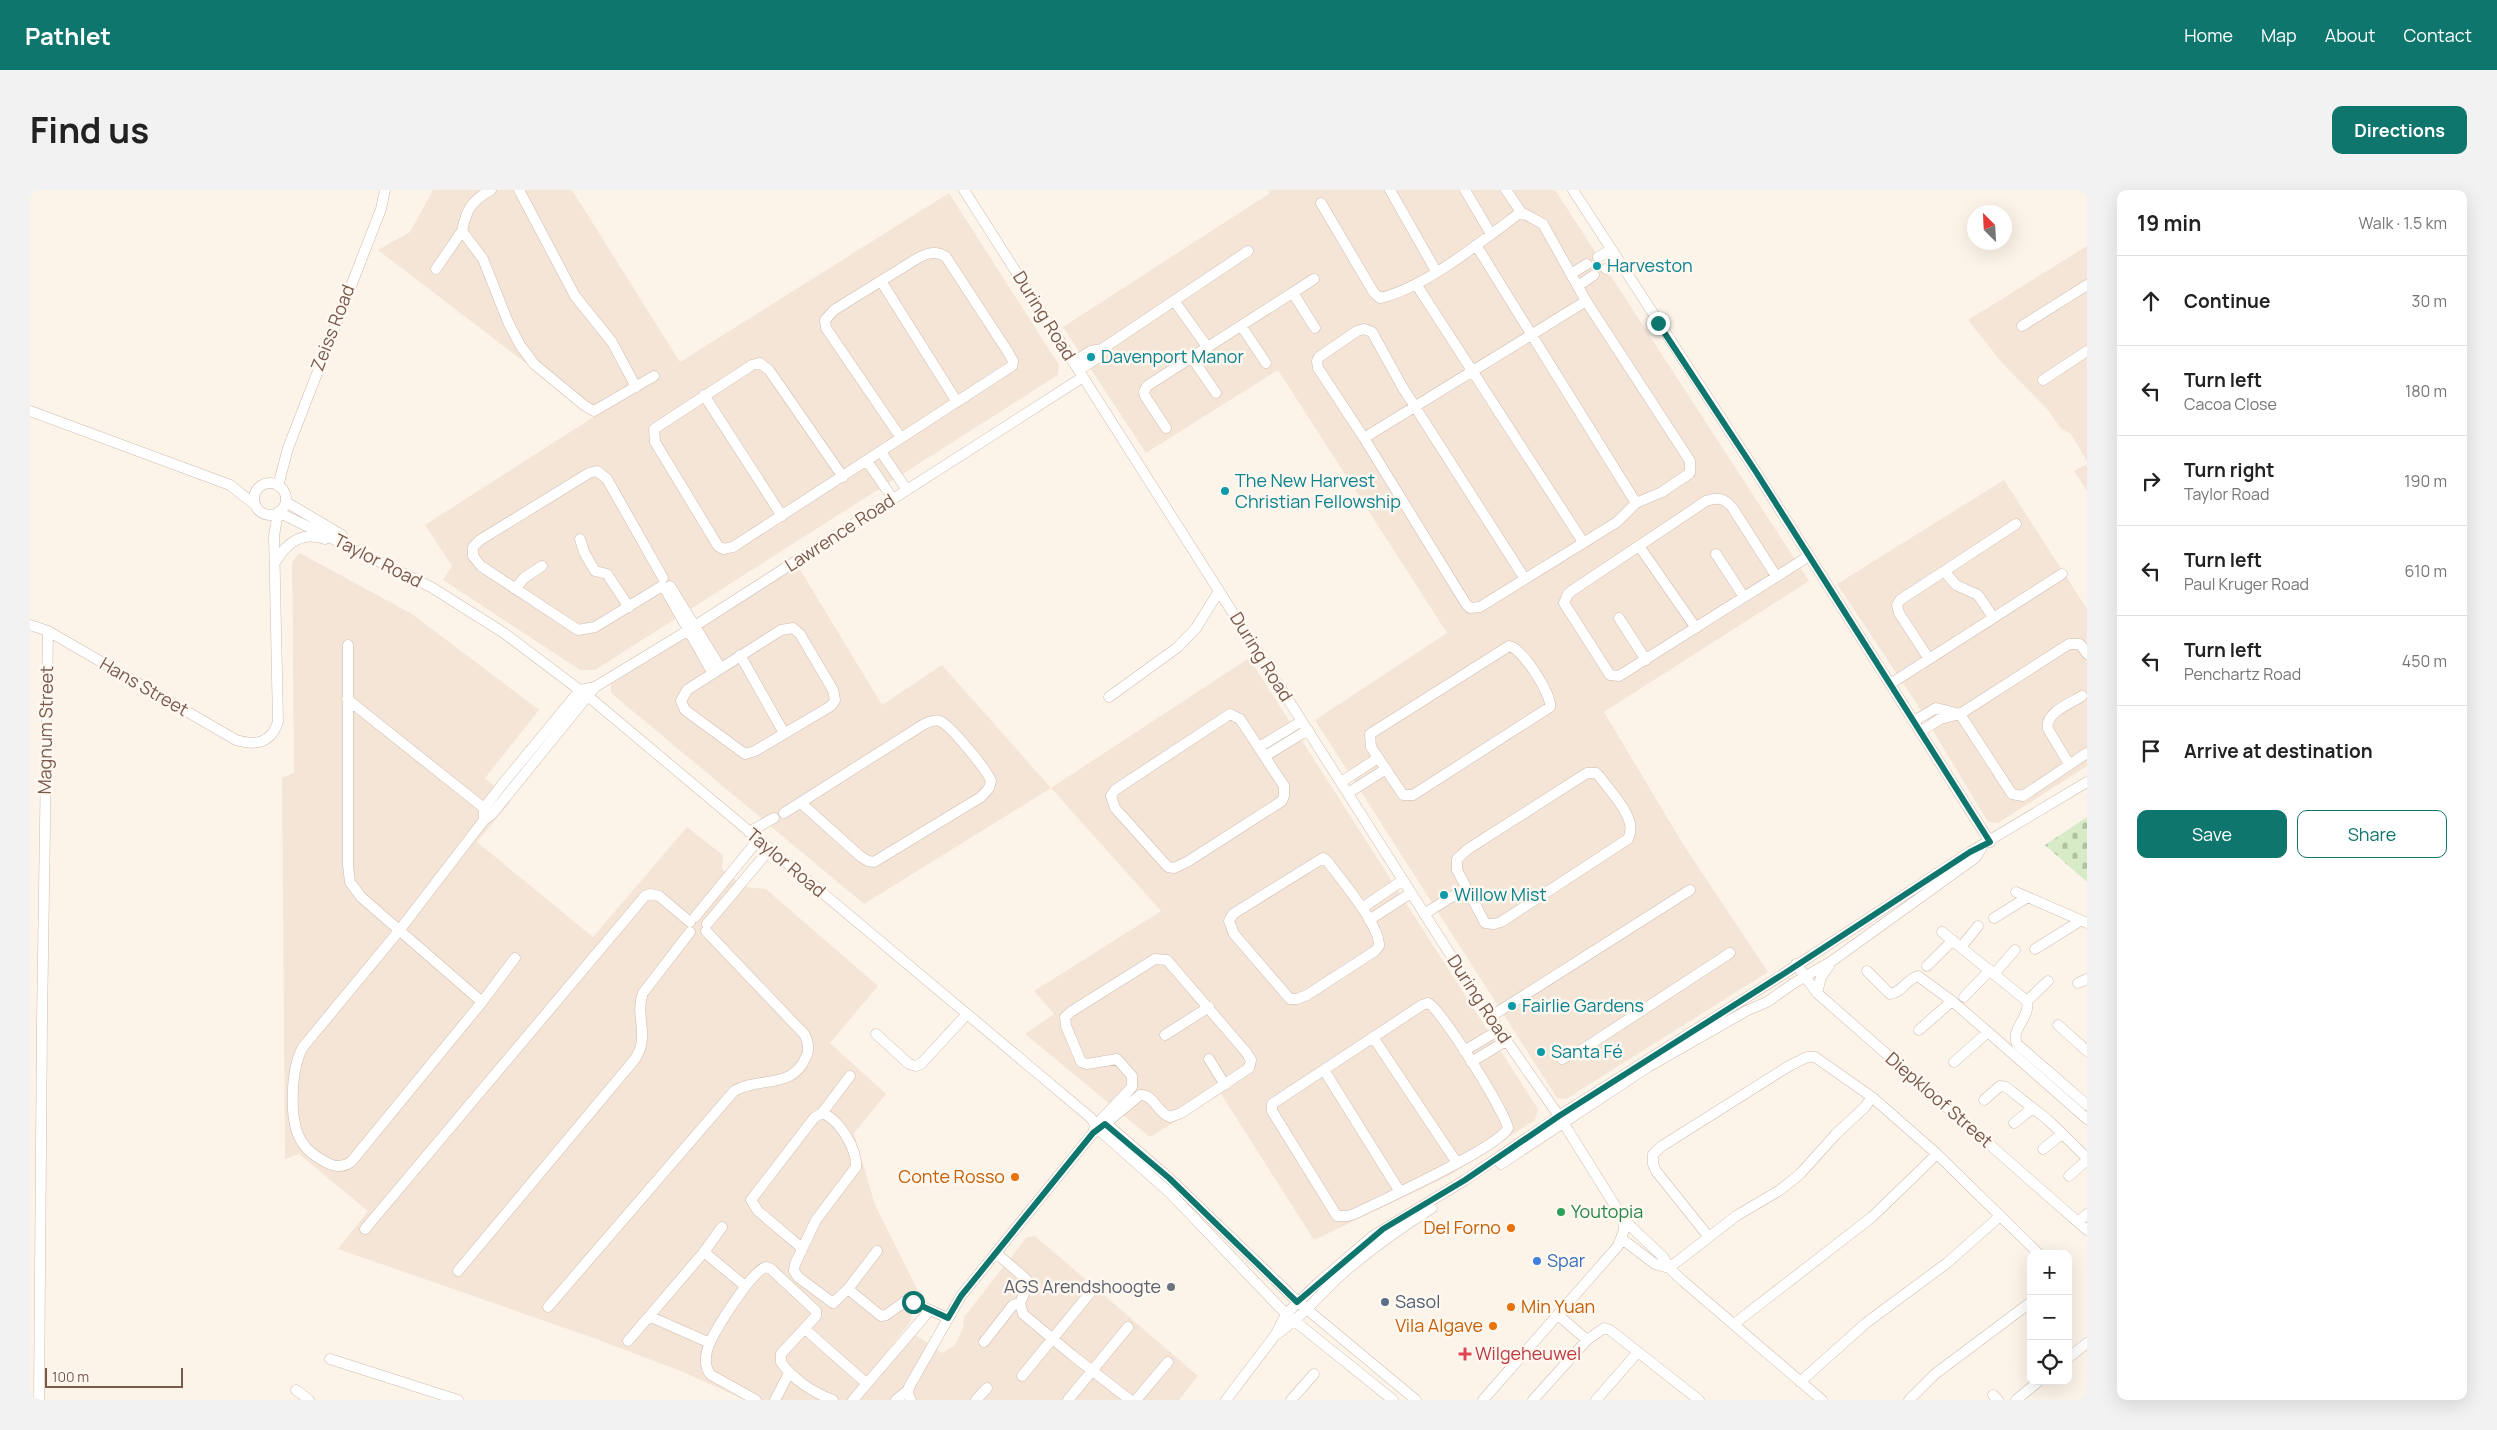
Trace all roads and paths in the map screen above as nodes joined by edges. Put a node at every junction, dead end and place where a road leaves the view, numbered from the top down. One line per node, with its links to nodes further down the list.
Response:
1 (385, 190): 11 (street)
2 (392, 190): 11 (street)
3 (491, 190): 13 (street)
4 (519, 190): 46 (street)
5 (964, 190): 42 (street, During Road)
6 (1390, 190): 23 (street)
7 (1465, 190): 14 (street)
8 (1506, 190): 12 (street)
9 (1572, 190): 16 (street)
10 (1321, 203): 28 (street)
11 (380, 208): 58 (street, Zeiss Road)
12 (1521, 212): 14 (street); 24 (street)
13 (462, 231): 21 (street); 46 (street)
14 (1491, 234): 15 (street)
15 (1476, 245): 23 (street); 37 (street)
16 (1611, 250): 18 (street); 19 (street)
17 (1248, 251): 33 (street, Lawrence Road)
18 (1598, 257)
19 (1619, 261): 22 (street); 75 (street)
20 (1587, 264): 24 (street)
21 (436, 269)
22 (1606, 269)
23 (1436, 271): 28 (street)
24 (1571, 274): 29 (street)
25 (1594, 275): 29 (street)
26 (1314, 279): 31 (street)
27 (881, 281): 49 (street); 49 (street); 53 (street)
28 (1416, 284): 43 (street)
29 (1578, 286): 32 (street)
30 (2086, 288): 34 (street)
31 (1293, 293): 35 (street); 36 (street)
32 (1586, 301): 37 (street); 64 (street)
33 (1175, 302): 38 (street); 42 (street, Lawrence Road)
34 (2022, 326)
35 (1242, 327): 38 (street); 41 (street)
36 (1315, 328)
37 (1530, 334): 43 (street); 64 (street)
38 (1208, 348): 40 (street)
39 (2087, 351): 45 (street)
40 (1192, 358): 47 (street); 52 (street)
41 (1266, 363)
42 (1078, 370): 61 (street, Lawrence Road); 84 (street, During Road)
43 (1473, 371): 50 (street); 71 (street)
44 (654, 376): 46 (street)
45 (2043, 380)
46 (636, 387)
47 (1216, 393)
48 (704, 395): 57 (street); 67 (street); 67 (street)
49 (956, 402): 53 (street)
50 (1416, 406): 54 (street); 54 (street); 81 (street)
51 (30, 410): 59 (street)
52 (1166, 428)
53 (901, 438): 55 (street)
54 (1364, 438): 81 (street)
55 (881, 452): 56 (street); 61 (street)
56 (867, 461): 57 (street); 62 (street)
57 (843, 477): 67 (street)
58 (274, 484): 60 (street); 63 (street)
59 (230, 485): 60 (street); 65 (street)
60 (257, 488): 65 (street)
61 (908, 490): 62 (street, Lawrence Road)
62 (893, 499): 92 (street, Lawrence Road)
63 (286, 502): 66 (street); 87 (street, Taylor Road)
64 (1636, 503): 71 (street)
65 (257, 508): 66 (street); 69 (street)
66 (278, 512): 69 (street); 73 (street, Taylor Road)
67 (782, 516)
68 (2016, 524): 78 (street)
69 (274, 536): 76 (street)
70 (580, 539): 86 (street)
71 (1582, 542): 81 (street)
72 (1639, 546): 80 (street); 91 (street); 97 (street)
73 (355, 549): 76 (street); 87 (street, Taylor Road)
74 (1716, 554): 85 (street)
75 (1810, 556): 80 (street); 100 (street)
76 (275, 561): 93 (street, Hans Street)
77 (542, 566): 83 (street)
78 (1944, 571): 88 (street); 98 (street)
79 (2062, 574): 88 (street)
80 (1776, 576): 85 (street)
81 (1525, 579)
82 (665, 584): 83 (street); 86 (street); 92 (street)
83 (515, 589): 86 (street)
84 (1219, 591): 103 (street); 106 (street, During Road)
85 (1744, 597): 91 (street)
86 (628, 608)
87 (475, 614): 101 (street, Taylor Road)
88 (1993, 617): 98 (street)
89 (1619, 618): 97 (street)
90 (30, 625): 93 (street, Hans Street)
91 (1696, 628): 97 (street)
92 (691, 629): 99 (street); 101 (street, Lawrence Road)
93 (48, 630): 253 (street, Magnum Street)
94 (348, 645): 104 (street)
95 (2087, 654): 105 (street)
96 (740, 655): 99 (street); 110 (street); 110 (street)
97 (1646, 660)
98 (1929, 660): 100 (street)
99 (716, 669): 110 (street)
100 (1890, 684): 107 (street)
101 (585, 694): 121 (street); 123 (street, Taylor Road)
102 (2082, 696): 114 (street)
103 (1109, 697)
104 (347, 699): 121 (street); 141 (street)
105 (1960, 714): 107 (street); 109 (street); 114 (street)
106 (1302, 721): 108 (street, During Road); 111 (street)
107 (1914, 721): 109 (street)
108 (1308, 730): 111 (street); 116 (street, During Road)
109 (1920, 732): 125 (street)
110 (784, 733)
111 (1262, 751): 111 (street)
112 (2087, 753): 114 (street)
113 (1378, 758): 115 (street); 115 (street); 116 (street)
114 (2069, 764)
115 (1386, 769): 118 (street)
116 (1341, 782): 118 (street, During Road)
117 (2087, 782): 125 (street)
118 (1348, 793): 127 (street, During Road)
119 (801, 803): 119 (street); 120 (street)
120 (784, 813)
121 (487, 814): 141 (street)
122 (774, 818): 123 (street)
123 (749, 832): 124 (street, Taylor Road)
124 (758, 840): 126 (street, Taylor Road); 138 (street)
125 (1987, 844): 149 (street); 150 (street)
126 (770, 849): 140 (street); 162 (street, Taylor Road)
127 (1403, 880): 131 (street, During Road); 133 (street)
128 (1466, 888): 128 (street); 134 (street)
129 (1690, 890): 163 (street)
130 (2016, 892): 132 (street)
131 (1411, 893): 134 (street, During Road); 136 (street)
132 (2028, 897): 135 (street); 137 (street)
133 (1362, 908): 136 (street); 136 (street)
134 (1424, 914): 163 (street, During Road)
135 (1994, 918)
136 (1369, 920)
137 (2084, 922): 145 (street)
138 (692, 924): 140 (street); 140 (street); 202 (street); 212 (street)
139 (1978, 926): 144 (street)
140 (706, 928): 219 (street)
141 (398, 932): 160 (street); 160 (street)
142 (1942, 932): 143 (street)
143 (1953, 940): 144 (street); 151 (street)
144 (1962, 946): 153 (street)
145 (2035, 949)
146 (2015, 950): 153 (street)
147 (1730, 953): 174 (street)
148 (515, 958): 160 (street)
149 (1832, 961): 154 (street); 156 (street)
150 (1796, 964): 154 (street, Diepkloof Street); 186 (street)
151 (1927, 966)
152 (1867, 972): 158 (street)
153 (1992, 972): 157 (street); 159 (street)
154 (1805, 978): 156 (street, Diepkloof Street); 186 (street)
155 (2048, 981): 159 (street)
156 (1817, 993): 200 (street, Diepkloof Street)
157 (1964, 996)
158 (1952, 1001): 166 (street); 167 (street)
159 (2027, 1001): 183 (street)
160 (482, 1002)
161 (1209, 1008): 169 (street); 180 (street); 189 (street)
162 (967, 1014): 168 (street); 189 (street, Taylor Road)
163 (1490, 1017): 165 (street, During Road)
164 (2058, 1025): 173 (street)
165 (1499, 1030): 171 (street, During Road); 172 (street)
166 (1919, 1030)
167 (1988, 1032): 177 (street); 187 (street)
168 (876, 1034)
169 (1165, 1035)
170 (1373, 1037): 172 (street); 178 (street); 194 (street)
171 (1506, 1041): 176 (street); 186 (street, During Road)
172 (1464, 1051): 176 (street)
173 (2087, 1051)
174 (1562, 1059)
175 (1209, 1060): 180 (street)
176 (1471, 1062): 194 (street)
177 (1954, 1062)
178 (1324, 1070): 196 (street); 196 (street)
179 (850, 1076): 185 (street)
180 (1225, 1085): 189 (street)
181 (1872, 1097): 192 (street); 204 (street); 204 (street)
182 (1984, 1100): 184 (street)
183 (2087, 1104)
184 (2032, 1108): 188 (street); 190 (street)
185 (822, 1113): 206 (street); 206 (street)
186 (1561, 1119): 199 (street, During Road); 216 (street); 220 (street)
187 (2087, 1119)
188 (2014, 1124)
189 (1097, 1125): 210 (street); 216 (street, Taylor Road); 222 (street, Taylor Road)
190 (2062, 1134): 191 (street); 193 (street)
191 (2043, 1149)
192 (1937, 1154): 198 (street); 227 (street)
193 (2087, 1159): 195 (street)
194 (1457, 1163): 196 (street)
195 (2069, 1176)
196 (1400, 1192)
197 (2087, 1214): 200 (street)
198 (1999, 1217): 207 (street); 245 (street)
199 (1624, 1220): 205 (street); 211 (street, During Road)
200 (2078, 1222): 203 (street, Diepkloof Street)
201 (722, 1227): 209 (street)
202 (365, 1229)
203 (2087, 1230)
204 (1708, 1236): 211 (street)
205 (1622, 1239): 211 (street); 223 (street)
206 (802, 1248): 214 (street)
207 (2035, 1250)
208 (877, 1251): 214 (street)
209 (704, 1252): 213 (street); 224 (street)
210 (994, 1256): 217 (street); 225 (street)
211 (1669, 1268): 227 (street)
212 (458, 1271)
213 (745, 1286): 229 (street); 235 (street)
214 (848, 1290): 221 (street)
215 (1090, 1293): 231 (street)
216 (1297, 1302): 220 (street, Taylor Road); 222 (street)
217 (1020, 1303): 231 (street); 234 (street)
218 (2027, 1305): 274 (street)
219 (548, 1307)
220 (1307, 1309): 226 (street); 268 (street, Taylor Road)
221 (930, 1310): 225 (street); 246 (street)
222 (1286, 1314): 226 (street, Taylor Road); 230 (street)
223 (1558, 1314): 232 (street); 269 (street)
224 (651, 1316): 233 (street); 235 (street)
225 (948, 1318): 250 (street)
226 (1295, 1322): 230 (street); 267 (street, Taylor Road)
227 (1734, 1324): 245 (street)
228 (1128, 1327): 241 (street)
229 (805, 1329): 242 (street); 246 (street)
230 (1276, 1334): 265 (street)
231 (1053, 1339): 241 (street); 244 (street)
232 (1587, 1340): 237 (street); 270 (street)
233 (628, 1342)
234 (984, 1342)
235 (710, 1343): 256 (street)
236 (2087, 1343): 238 (street)
237 (1638, 1352): 251 (street); 271 (street)
238 (2072, 1355)
239 (330, 1359): 252 (street)
240 (1168, 1362): 264 (street)
241 (1092, 1371): 262 (street); 263 (street)
242 (789, 1373): 257 (street); 258 (street)
243 (1314, 1374): 266 (street)
244 (1022, 1376)
245 (1800, 1382): 273 (street)
246 (866, 1383): 259 (street)
247 (2034, 1385): 275 (street)
248 (987, 1388): 261 (street)
249 (296, 1390): 254 (street)
250 (910, 1395): 260 (street)
251 (1686, 1397): 272 (street)
252 (443, 1398): 255 (street)
253 (39, 1400)
254 (309, 1400)
255 (458, 1400)
256 (756, 1400)
257 (775, 1400)
258 (833, 1400)
259 (853, 1400)
260 (896, 1400)
261 (976, 1400)
262 (1068, 1400)
263 (1130, 1400)
264 (1136, 1400)
265 (1226, 1400)
266 (1291, 1400)
267 (1394, 1400)
268 (1416, 1400)
269 (1483, 1400)
270 (1533, 1400)
271 (1596, 1400)
272 (1699, 1400)
273 (1822, 1400)
274 (1909, 1400)
275 (2016, 1400)

